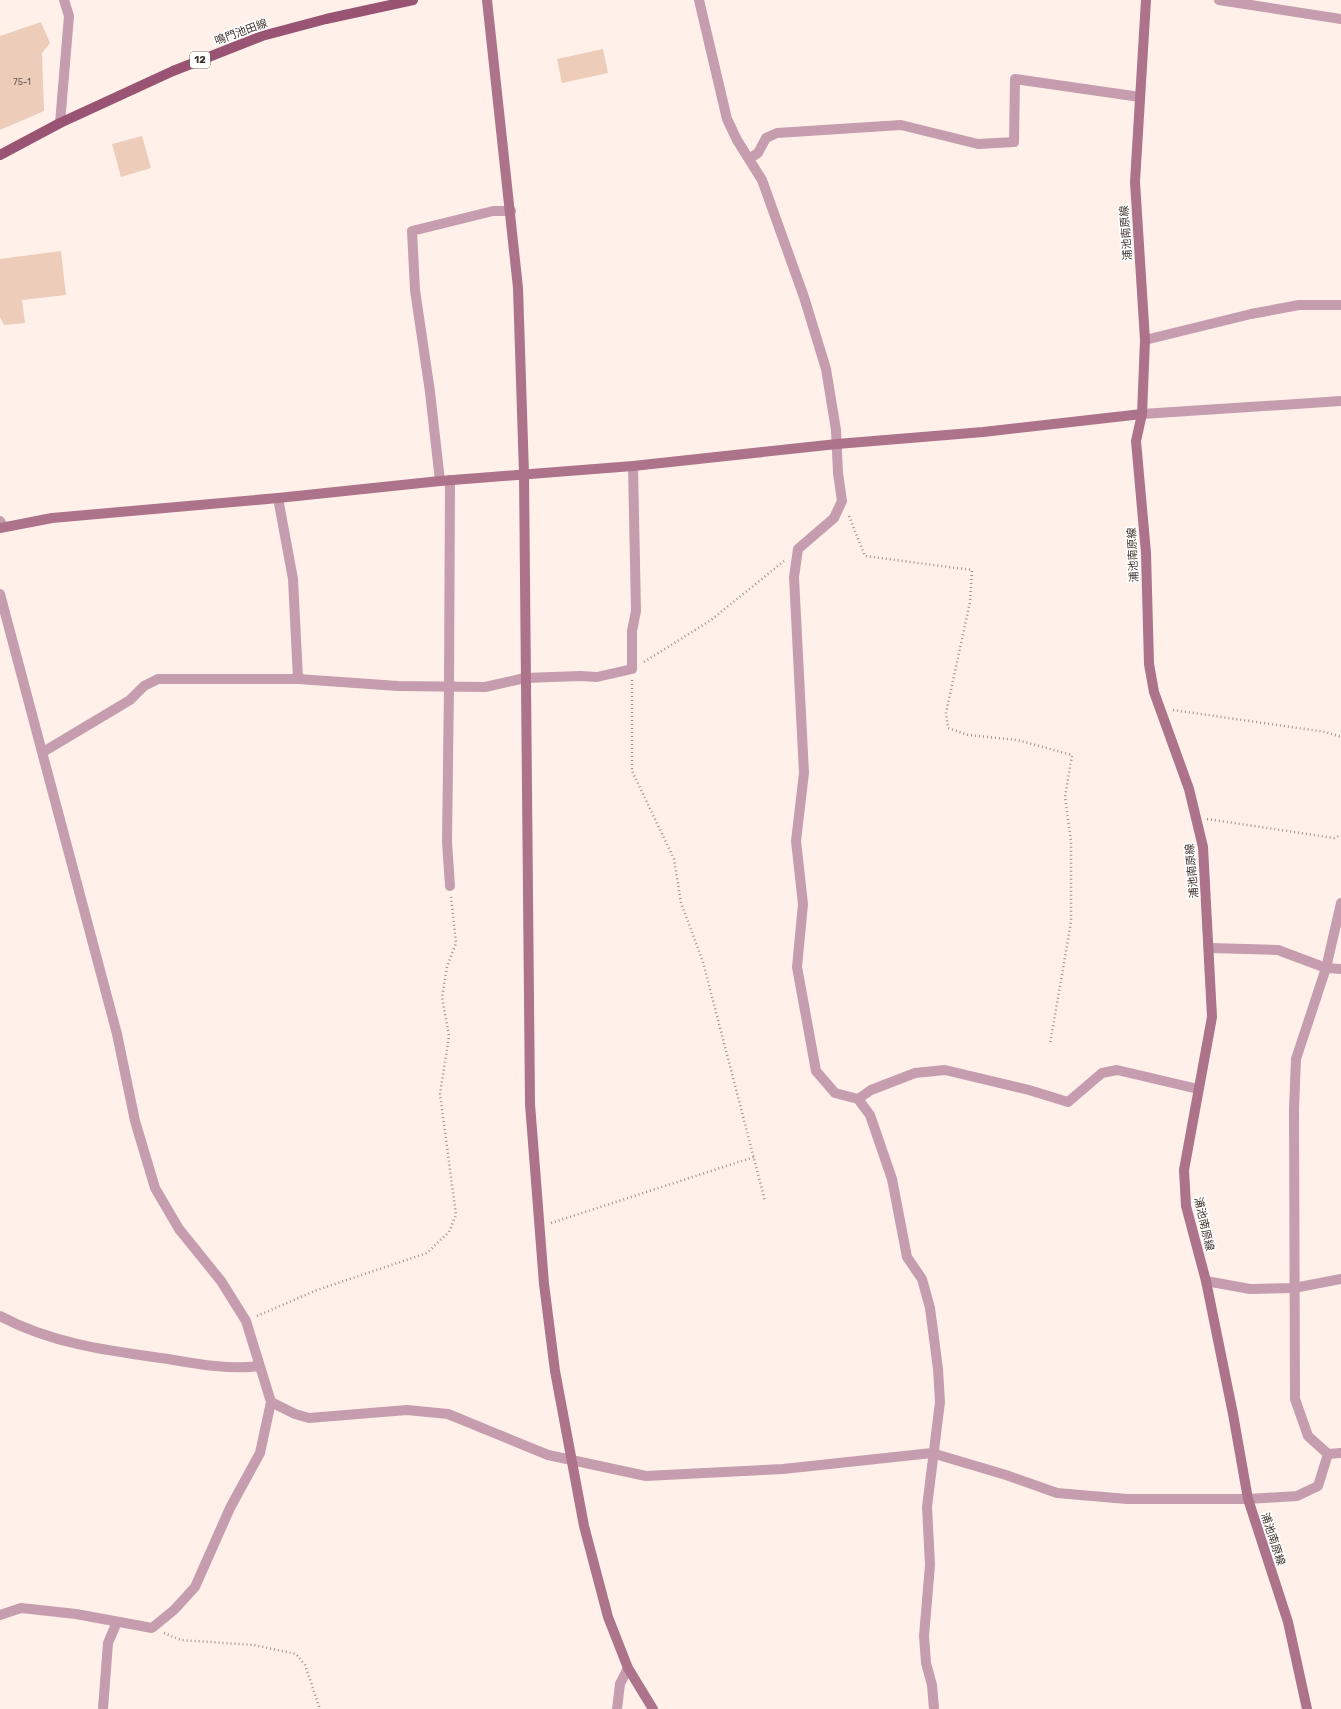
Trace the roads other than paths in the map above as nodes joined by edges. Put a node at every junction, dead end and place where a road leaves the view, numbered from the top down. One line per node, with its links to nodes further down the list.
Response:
1 (64, 0): 9 (street)
2 (413, 0): 9 (main road, 鳴門池田線 / 12)
3 (487, 0): 12 (street)
4 (699, 0): 11 (street)
5 (1146, 0): 8 (street, 浦池南原線)
6 (1219, 0): 7 (street)
7 (1341, 19)
8 (1140, 97): 11 (street); 14 (street, 浦池南原線)
9 (60, 124): 10 (main road, 鳴門池田線 / 12)
10 (0, 155)
11 (750, 158): 17 (street)
12 (511, 210): 19 (street); 20 (street)
13 (1341, 306): 14 (street)
14 (1145, 340): 16 (street, 浦池南原線)
15 (1341, 401): 16 (street)
16 (1142, 414): 17 (street); 30 (street, 浦池南原線)
17 (837, 444): 18 (street); 34 (street)
18 (633, 466): 19 (street); 24 (street)
19 (524, 474): 20 (street); 24 (street)
20 (445, 481): 21 (street); 26 (street)
21 (278, 498): 22 (street); 25 (street)
22 (1, 525)
23 (0, 594): 27 (street)
24 (526, 678): 26 (street); 44 (street)
25 (298, 679): 26 (street); 27 (street)
26 (449, 687): 28 (street)
27 (43, 752): 39 (street)
28 (450, 886)
29 (1341, 903): 31 (street)
30 (1210, 948): 31 (street); 33 (street, 浦池南原線)
31 (1326, 968): 32 (street); 37 (street)
32 (1341, 969)
33 (1198, 1089): 34 (street); 36 (street, 浦池南原線)
34 (858, 1099): 41 (street)
35 (1341, 1279): 37 (street)
36 (1206, 1281): 37 (street); 45 (street, 浦池南原線)
37 (1294, 1288): 43 (street)
38 (0, 1316): 39 (street)
39 (258, 1366): 40 (street)
40 (271, 1402): 44 (street); 47 (street)
41 (932, 1453): 44 (street); 45 (street); 52 (street)
42 (1341, 1453): 43 (street)
43 (1328, 1454): 45 (street)
44 (571, 1461): 48 (street)
45 (1248, 1499): 53 (street, 浦池南原線)
46 (0, 1615): 47 (street)
47 (117, 1622): 49 (street)
48 (628, 1668): 50 (street); 51 (street)
49 (103, 1709)
50 (617, 1709)
51 (653, 1709)
52 (934, 1709)
53 (1307, 1709)

